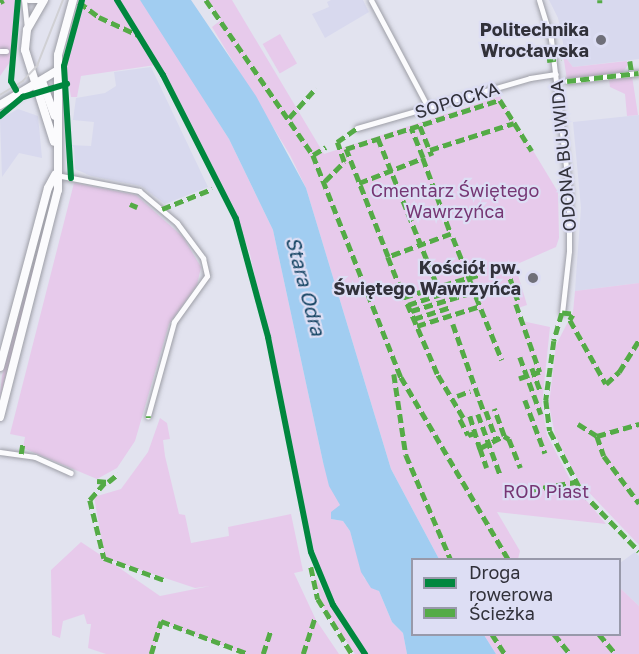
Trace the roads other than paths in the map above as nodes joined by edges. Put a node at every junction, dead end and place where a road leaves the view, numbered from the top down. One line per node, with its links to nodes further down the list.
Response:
1 (26, 0): 2 (street); 6 (street)
2 (43, 0): 6 (main road)
3 (73, 0): 7 (main road)
4 (371, 0): 14 (street)
5 (539, 0): 9 (street, ODONA BUJWIDA)
6 (27, 30): 12 (main road)
7 (58, 70): 10 (main road); 15 (main road)
8 (639, 73): 11 (street)
9 (556, 74): 14 (street, SOPOCKA); 19 (street, ODONA BUJWIDA)
10 (42, 81): 12 (main road); 15 (main road)
11 (567, 81)
12 (34, 86): 13 (main road); 17 (main road)
13 (0, 105)
14 (429, 108): 16 (street, SOPOCKA)
15 (57, 122): 17 (main road)
16 (357, 128)
17 (56, 146): 18 (main road)
18 (55, 175): 20 (main road); 21 (street); 22 (main road)
19 (562, 313)
20 (0, 367)
21 (148, 416)
22 (0, 417)
23 (0, 452): 24 (street)
24 (71, 473)

